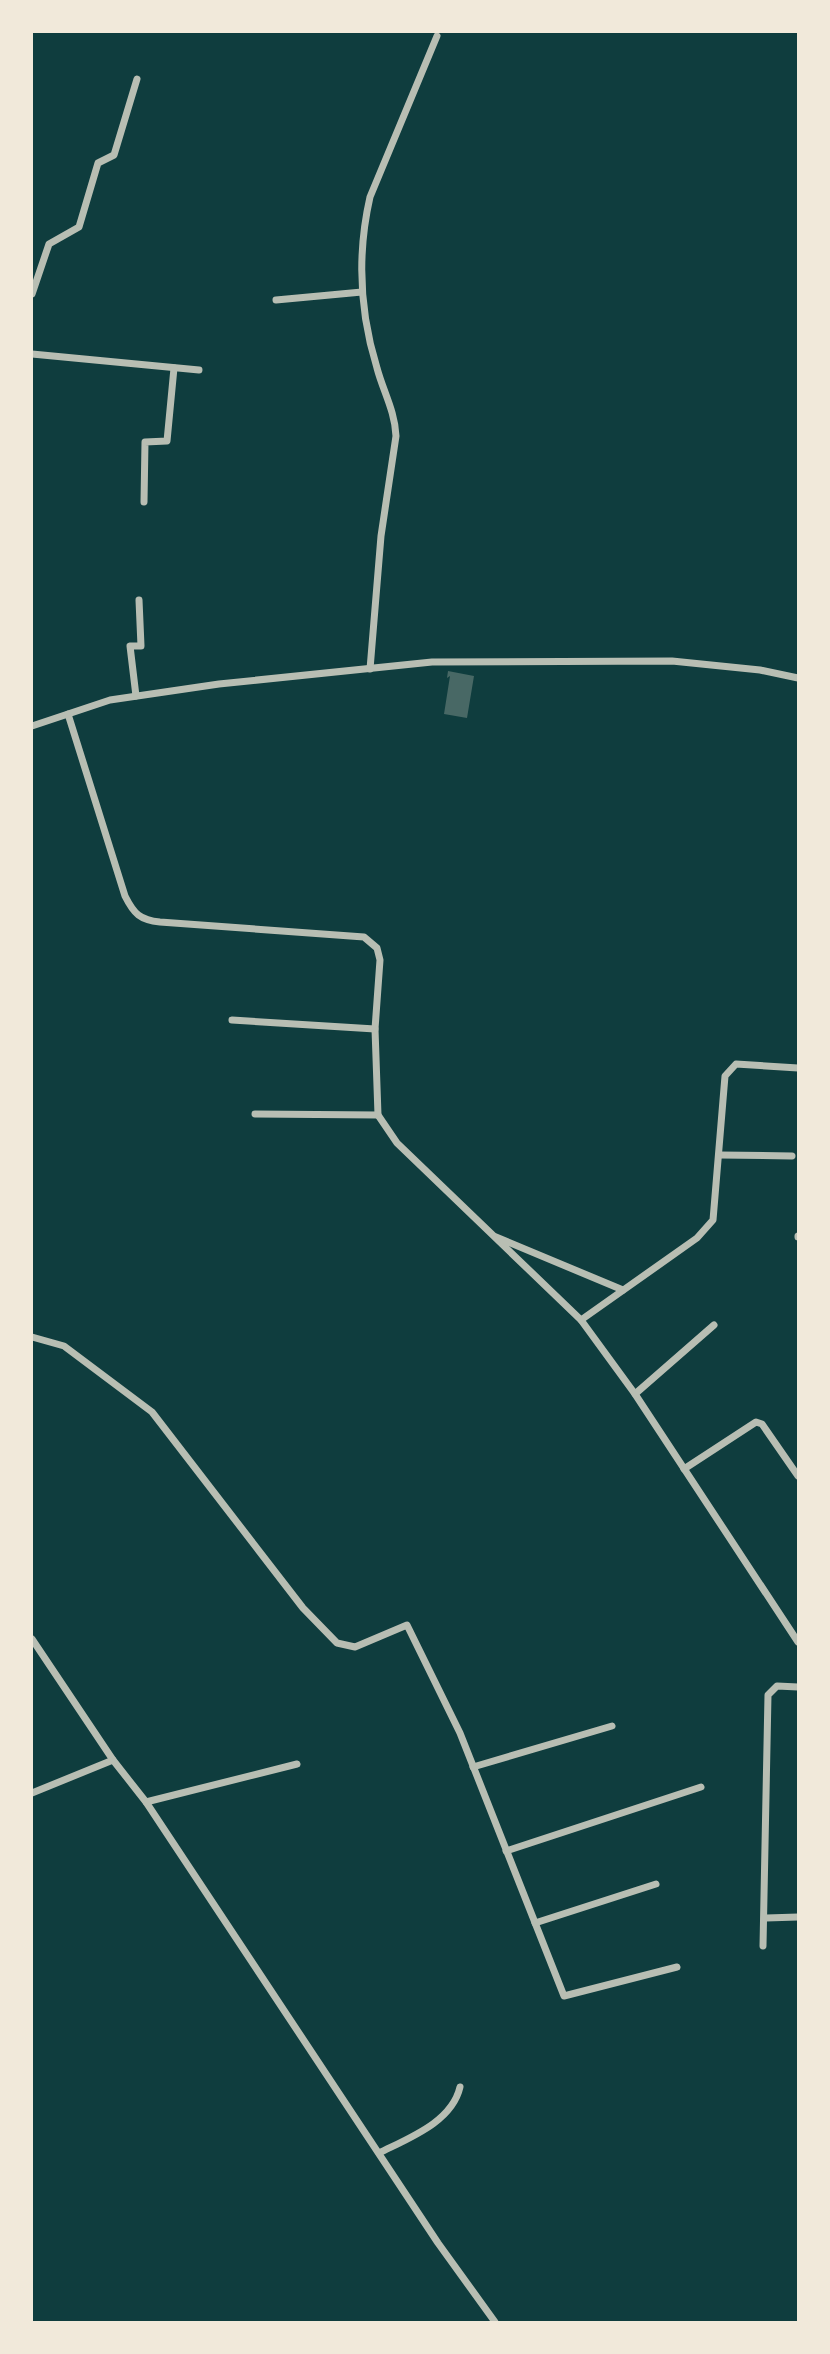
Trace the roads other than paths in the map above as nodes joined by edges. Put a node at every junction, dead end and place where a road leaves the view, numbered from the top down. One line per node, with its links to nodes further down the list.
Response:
1 (437, 36): 3 (street)
2 (136, 79): 4 (street)
3 (362, 292): 5 (street); 11 (street)
4 (32, 295)
5 (276, 300)
6 (32, 354): 7 (street)
7 (174, 368): 8 (street); 9 (street)
8 (199, 370)
9 (144, 502)
10 (139, 600): 13 (street)
11 (370, 669): 12 (street); 13 (street)
12 (799, 678)
13 (136, 696): 14 (street)
14 (68, 714): 15 (street); 17 (street)
15 (32, 726)
16 (232, 1020): 17 (street)
17 (375, 1029): 20 (street)
18 (799, 1068): 21 (street)
19 (255, 1115): 20 (street)
20 (378, 1115): 23 (street)
21 (720, 1156): 22 (street); 24 (street)
22 (792, 1156)
23 (493, 1235): 24 (street); 25 (street)
24 (623, 1290): 25 (street)
25 (581, 1320): 28 (street)
26 (715, 1325): 28 (street)
27 (32, 1337): 37 (street)
28 (635, 1394): 29 (street)
29 (684, 1469): 30 (street); 32 (street)
30 (799, 1476)
31 (32, 1639): 35 (street)
32 (799, 1642)
33 (799, 1687): 44 (street)
34 (612, 1726): 37 (street)
35 (113, 1760): 39 (street); 40 (street)
36 (297, 1764): 40 (street)
37 (473, 1767): 41 (street)
38 (701, 1787): 41 (street)
39 (32, 1793)
40 (146, 1802): 49 (street)
41 (506, 1851): 45 (street)
42 (656, 1884): 45 (street)
43 (799, 1917): 44 (street)
44 (766, 1918): 46 (street)
45 (535, 1923): 47 (street)
46 (763, 1946)
47 (677, 1967)
48 (460, 2087): 49 (street)
49 (379, 2153): 50 (street)
50 (495, 2322)

